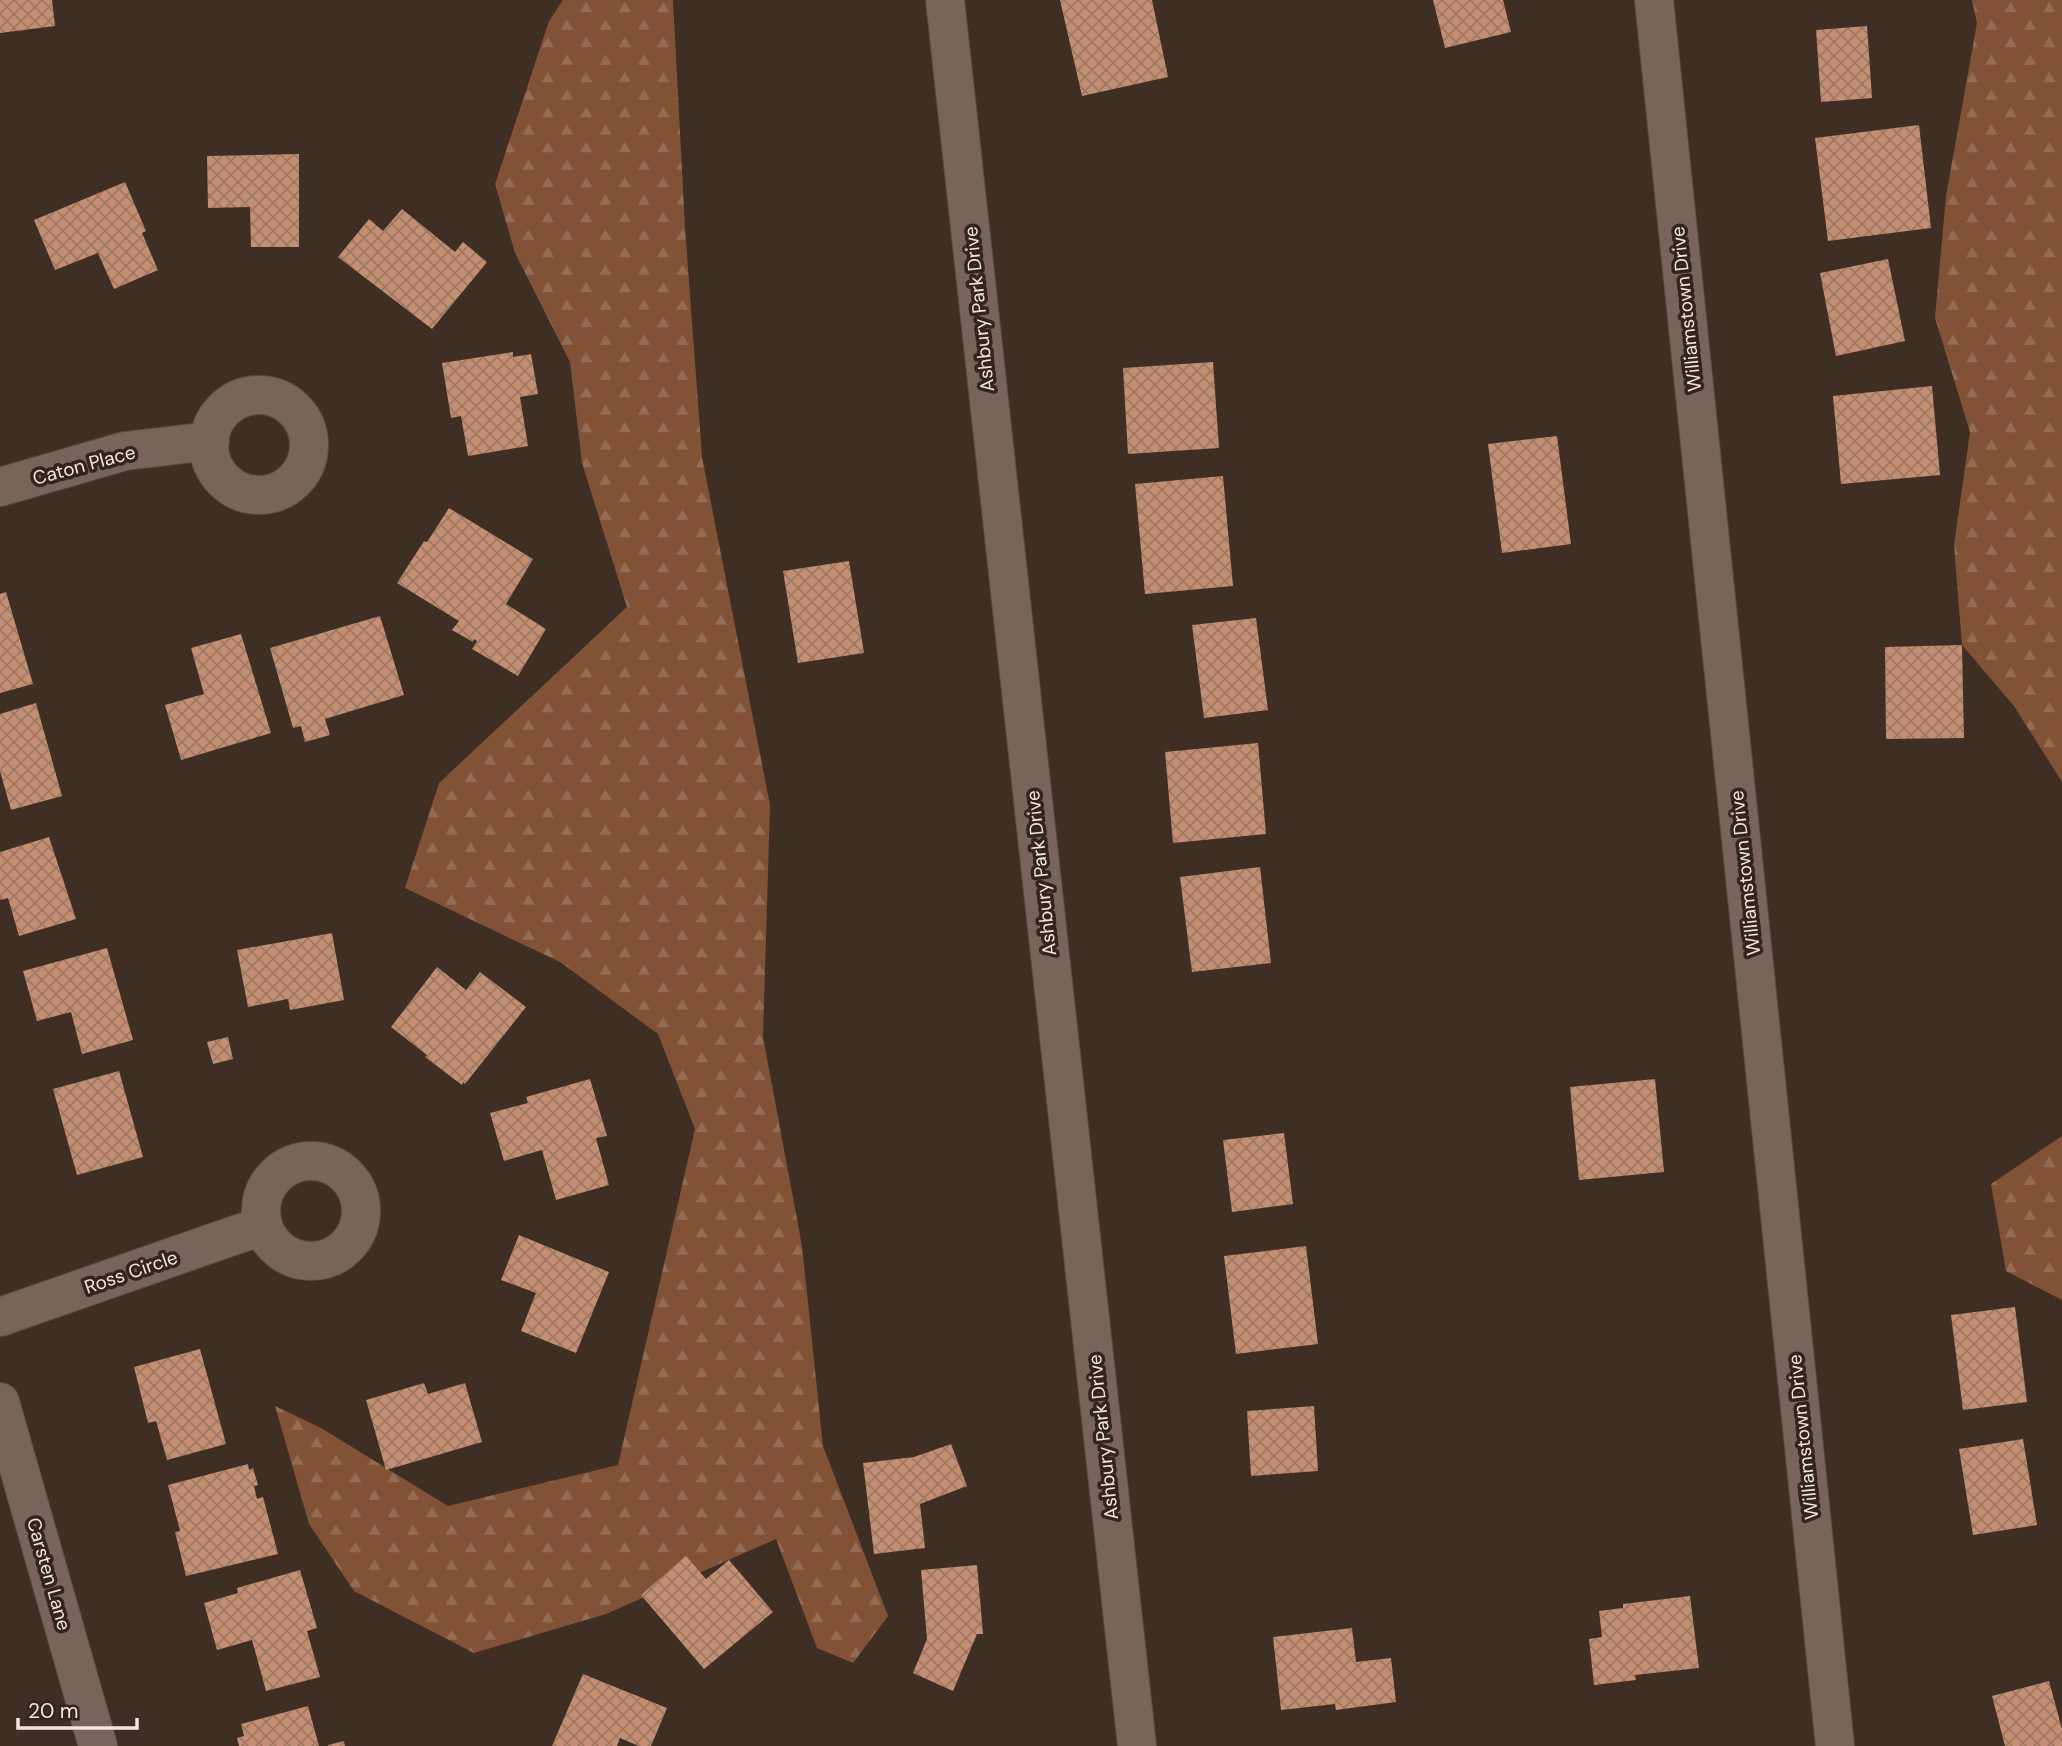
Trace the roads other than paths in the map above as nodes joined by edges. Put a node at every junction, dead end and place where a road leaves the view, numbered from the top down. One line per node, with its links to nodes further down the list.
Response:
1 (945, 0): 9 (street, Ashbury Park Drive)
2 (1654, 0): 10 (street, Williamstown Drive)
3 (210, 441): 4 (street, Caton Place)
4 (0, 487)
5 (263, 1228): 6 (street, Ross Circle)
6 (0, 1317)
7 (0, 1402): 8 (street, Carsten Lane)
8 (98, 1746)
9 (1137, 1746)
10 (1835, 1746)

